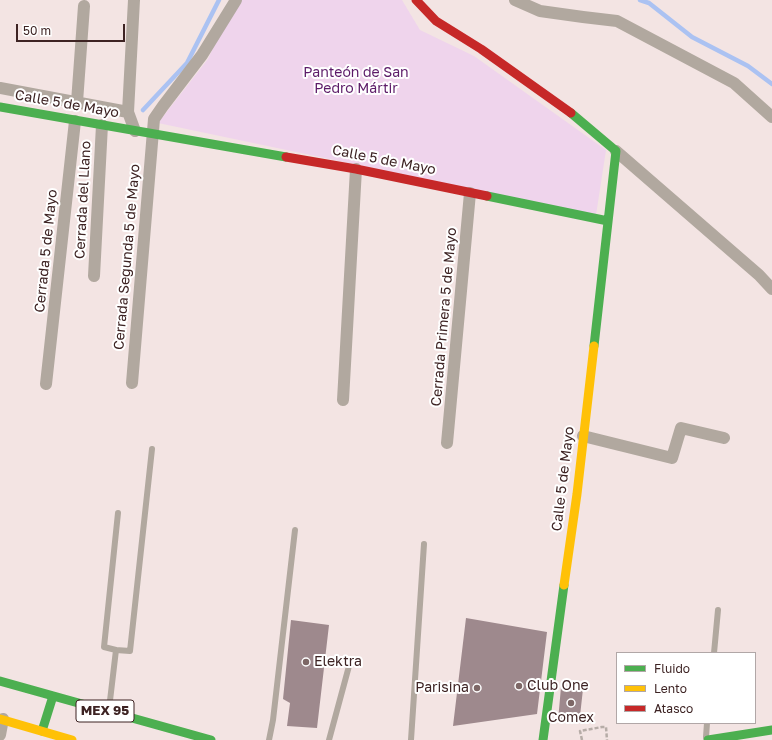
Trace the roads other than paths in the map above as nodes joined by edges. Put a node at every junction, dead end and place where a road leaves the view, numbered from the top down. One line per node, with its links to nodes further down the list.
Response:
1 (134, 0): 9 (street)
2 (236, 0): 14 (street)
3 (416, 0): 15 (street)
4 (515, 0): 10 (street)
5 (84, 6): 7 (street)
6 (0, 88): 7 (street)
7 (77, 102): 9 (street)
8 (0, 107): 11 (street, Calle 5 de Mayo)
9 (128, 112): 13 (street)
10 (772, 117)
11 (75, 121): 12 (street, Calle 5 de Mayo); 22 (street, Cerrada 5 de Mayo)
12 (102, 125): 13 (street, Calle 5 de Mayo); 19 (street, Cerrada del Llano)
13 (135, 131): 14 (street, Calle 5 de Mayo)
14 (152, 134): 16 (street, Calle 5 de Mayo); 21 (street, Cerrada Segunda 5 de Mayo)
15 (616, 151): 18 (street, Calle 5 de Mayo); 20 (street)
16 (356, 169): 17 (street, Calle 5 de Mayo); 23 (street)
17 (470, 193): 18 (street, Calle 5 de Mayo); 26 (street, Cerrada Primera 5 de Mayo)
18 (608, 221): 24 (street, Calle 5 de Mayo)
19 (94, 276)
20 (772, 289)
21 (132, 383)
22 (46, 384)
23 (343, 400)
24 (583, 436): 25 (street); 48 (street, Calle 5 de Mayo)
25 (724, 438)
26 (447, 443)
27 (152, 449): 32 (lane)
28 (118, 513): 32 (lane)
29 (295, 530): 45 (lane)
30 (424, 544): 47 (lane)
31 (718, 610): 33 (lane)
32 (116, 650): 37 (lane)
33 (714, 652)
34 (349, 666): 46 (lane)
35 (0, 681): 36 (street, MEX 95)
36 (53, 696): 37 (street, MEX 95); 41 (street)
37 (109, 712): 44 (street, MEX 95)
38 (1, 719): 41 (street); 42 (street)
39 (707, 724): 49 (lane)
40 (772, 730): 49 (street)
41 (42, 731): 43 (street)
42 (0, 735)
43 (72, 740)
44 (211, 740)
45 (269, 740)
46 (329, 740)
47 (411, 740)
48 (543, 740)
49 (707, 740)

